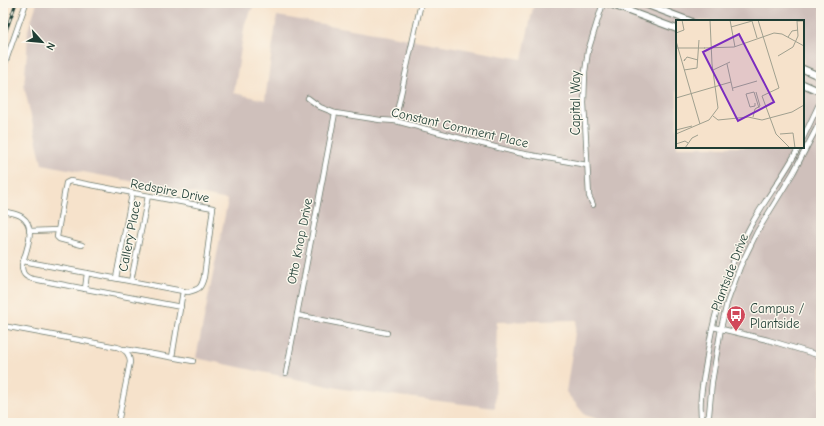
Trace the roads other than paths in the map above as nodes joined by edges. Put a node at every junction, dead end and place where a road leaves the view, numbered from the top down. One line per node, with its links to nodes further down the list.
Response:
1 (26, 3): 8 (street)
2 (422, 3): 17 (street)
3 (603, 3): 20 (street, Capital Way)
4 (607, 3): 7 (main road)
5 (642, 3): 6 (main road)
6 (687, 20)
7 (676, 29)
8 (3, 69)
9 (804, 69): 10 (main road)
10 (821, 77)
11 (804, 84): 12 (main road)
12 (821, 92)
13 (308, 98): 15 (street, Constant Comment Place)
14 (821, 100): 18 (street)
15 (335, 113): 17 (street, Constant Comment Place); 37 (street, Otto Knop Drive)
16 (821, 120): 24 (street, Plantside Drive)
17 (395, 121): 20 (street, Constant Comment Place)
18 (804, 136)
19 (798, 148): 21 (street, Plantside Drive)
20 (587, 165): 25 (street, Capital Way)
21 (771, 192): 24 (street); 39 (street, Plantside Drive)
22 (132, 194): 23 (street, Redspire Drive); 27 (street, Redspire Drive); 32 (street)
23 (148, 196): 33 (street, Callery Place); 35 (street, Redspire Drive)
24 (778, 197): 40 (street, Plantside Drive)
25 (593, 205)
26 (3, 212): 28 (street)
27 (58, 230): 28 (street); 29 (street)
28 (30, 231): 30 (street)
29 (82, 245)
30 (23, 261): 31 (street, Redspire Drive); 34 (street)
31 (87, 273): 32 (street, Redspire Drive); 34 (street)
32 (116, 278): 33 (street, Redspire Drive)
33 (131, 281): 35 (street, Redspire Drive)
34 (85, 289): 36 (street)
35 (183, 291): 36 (street)
36 (181, 307): 44 (street)
37 (297, 315): 41 (street); 46 (street, Otto Knop Drive)
38 (3, 326): 42 (street)
39 (713, 327): 40 (street); 48 (street, Plantside Drive)
40 (721, 328): 43 (street); 49 (street, Plantside Drive)
41 (387, 333)
42 (120, 348): 44 (street); 47 (street)
43 (821, 356)
44 (172, 357): 45 (street)
45 (193, 361)
46 (286, 373)
47 (118, 423)
48 (702, 423)
49 (705, 423)

